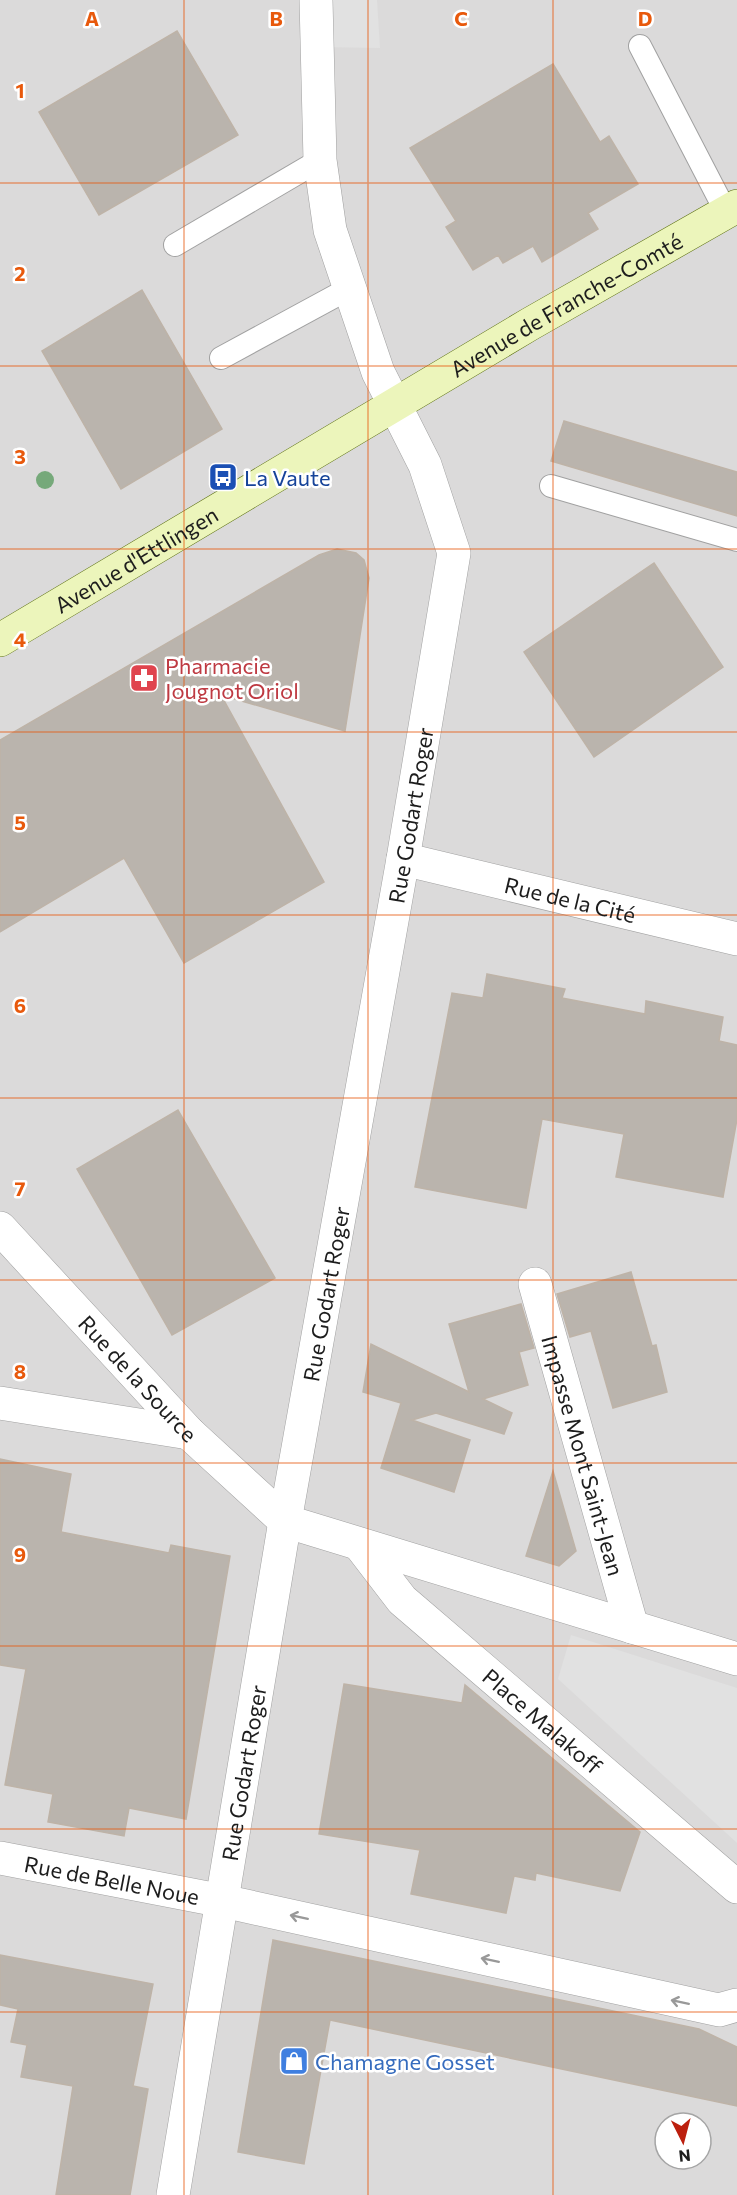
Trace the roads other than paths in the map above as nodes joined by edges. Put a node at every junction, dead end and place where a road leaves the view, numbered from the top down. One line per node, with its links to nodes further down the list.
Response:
1 (316, 0): 3 (street, Rue Godart Roger)
2 (640, 46): 4 (lane)
3 (320, 160): 5 (lane); 6 (street, Rue Godart Roger)
4 (732, 209): 8 (street, Avenue de Franche-Comté)
5 (175, 245)
6 (350, 288): 7 (lane); 8 (street, Rue Godart Roger)
7 (221, 358)
8 (396, 404): 11 (street, Avenue d'Ettlingen); 12 (street, Rue Godart Roger)
9 (551, 486): 10 (lane)
10 (737, 540)
11 (0, 640)
12 (403, 859): 13 (street, Rue de la Cité); 18 (street, Rue Godart Roger)
13 (737, 939)
14 (0, 1228): 17 (street, Rue de la Source)
15 (535, 1284): 20 (street, Impasse Mont Saint-Jean)
16 (0, 1403): 17 (street)
17 (189, 1433): 18 (street, Rue de la Source)
18 (285, 1521): 19 (street); 24 (street, Rue Godart Roger)
19 (359, 1544): 20 (street); 23 (street, Place Malakoff)
20 (632, 1627): 21 (street)
21 (737, 1659)
22 (0, 1858): 24 (street, Rue de Belle Noue)
23 (737, 1887)
24 (223, 1901): 25 (street, Rue de Belle Noue, one-way to 24); 26 (street, Rue Godart Roger)
25 (737, 2005)
26 (173, 2195)

